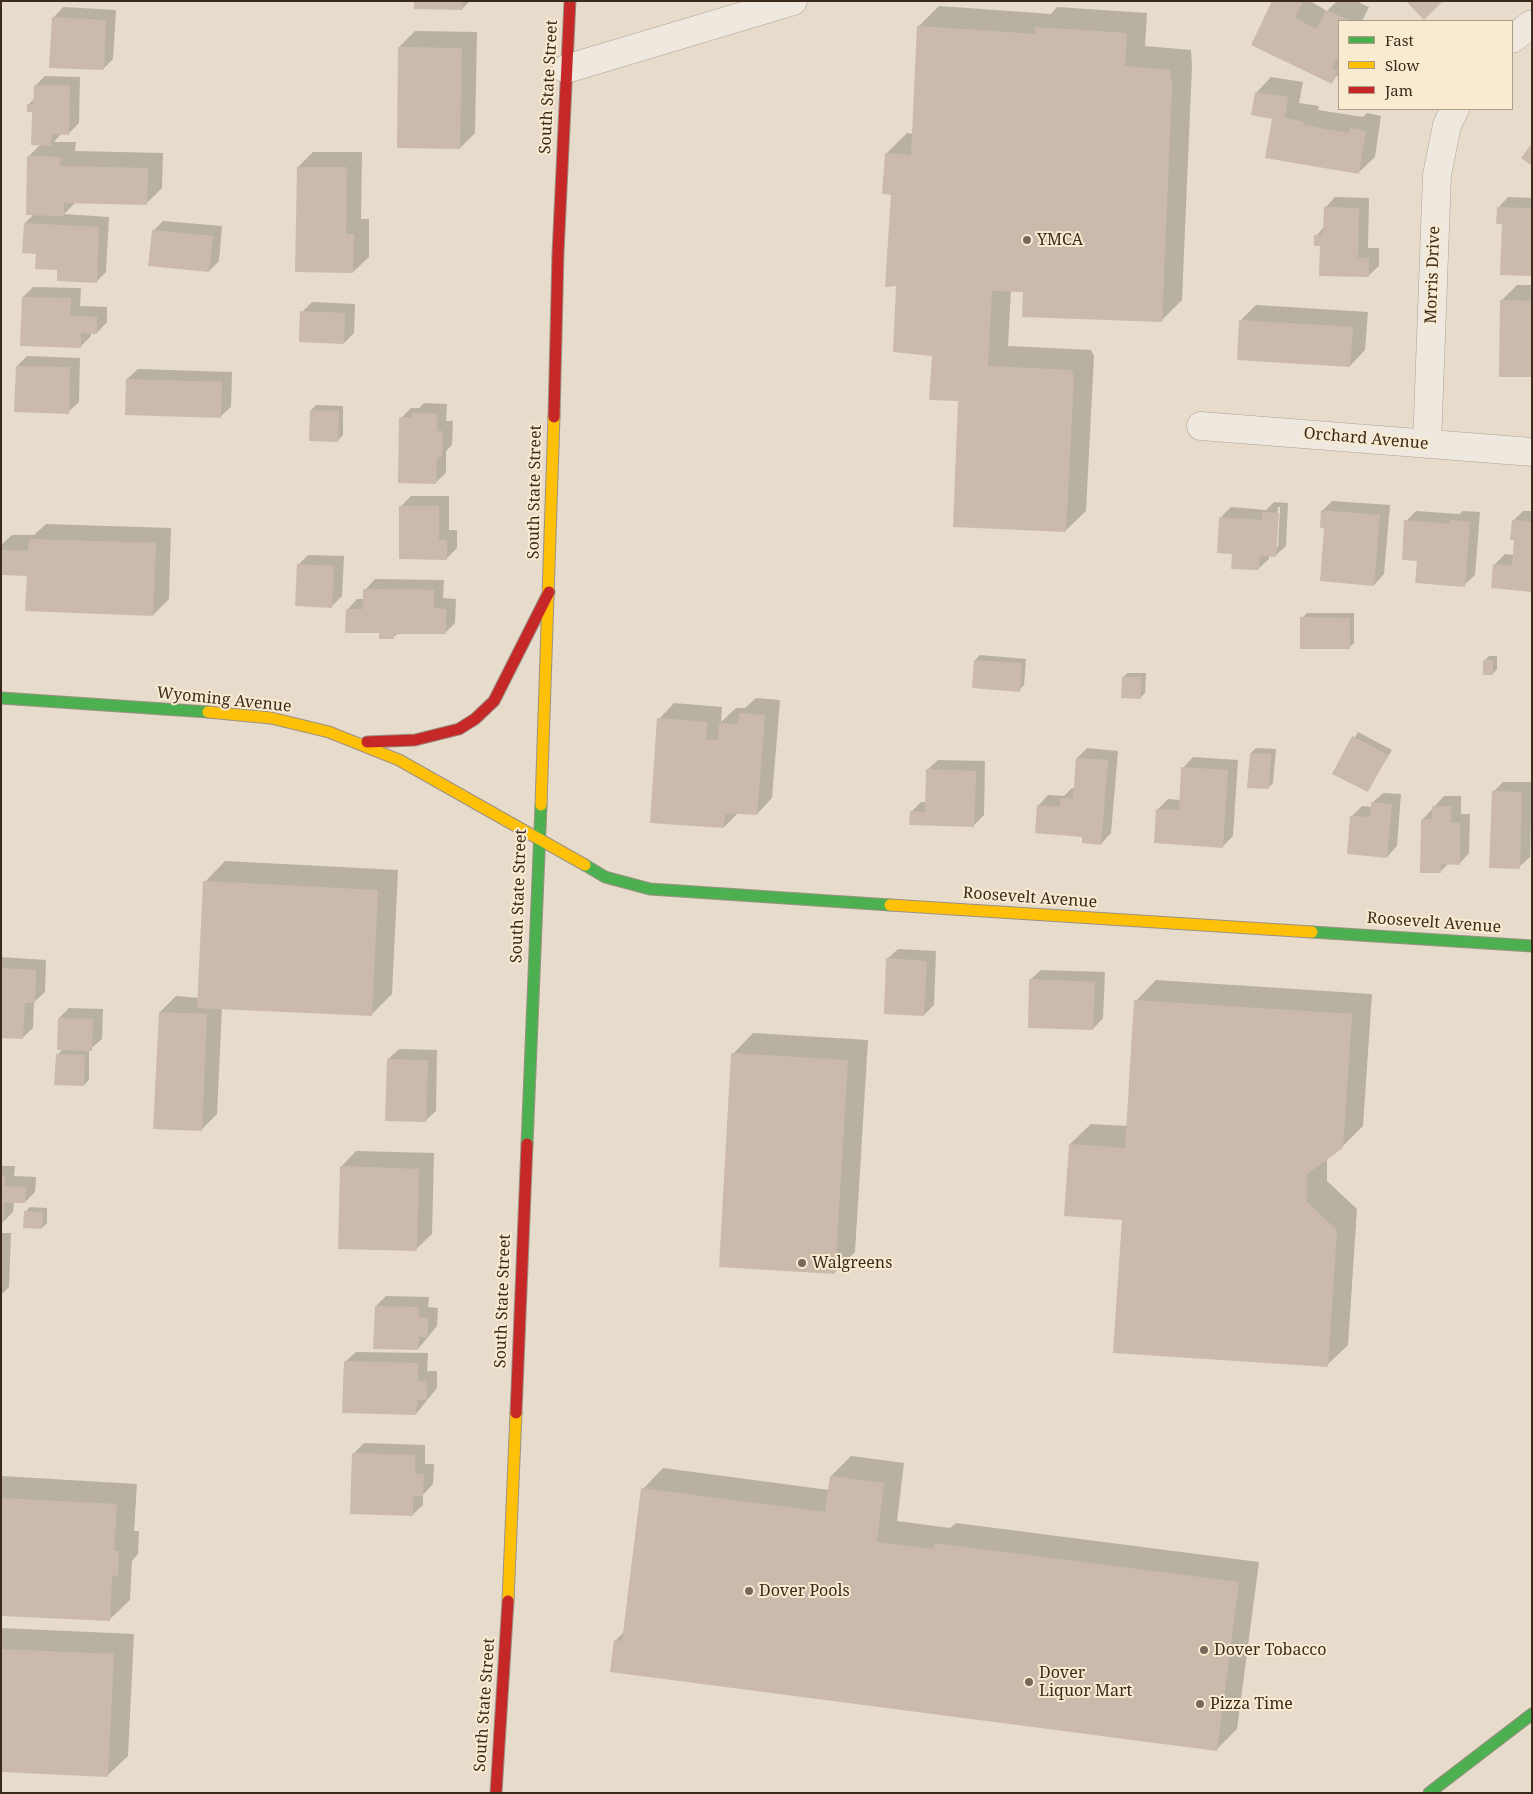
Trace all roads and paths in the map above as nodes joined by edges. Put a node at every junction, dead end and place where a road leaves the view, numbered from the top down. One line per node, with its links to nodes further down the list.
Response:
1 (570, 1): 5 (main road, South State Street)
2 (793, 1): 5 (street)
3 (1532, 24): 4 (street)
4 (1513, 38)
5 (566, 69): 10 (main road, South State Street)
6 (1454, 110): 8 (street, Morris Drive)
7 (1201, 426): 8 (street, Orchard Avenue)
8 (1427, 444): 9 (street, Orchard Avenue)
9 (1532, 452)
10 (549, 592): 12 (main road); 13 (main road, South State Street)
11 (1, 698): 12 (main road, Wyoming Avenue)
12 (360, 742): 13 (main road, Wyoming Avenue)
13 (538, 837): 14 (main road, Roosevelt Avenue); 16 (main road, South State Street)
14 (1532, 946)
15 (1532, 1714): 17 (main road)
16 (496, 1793)
17 (1429, 1793)

